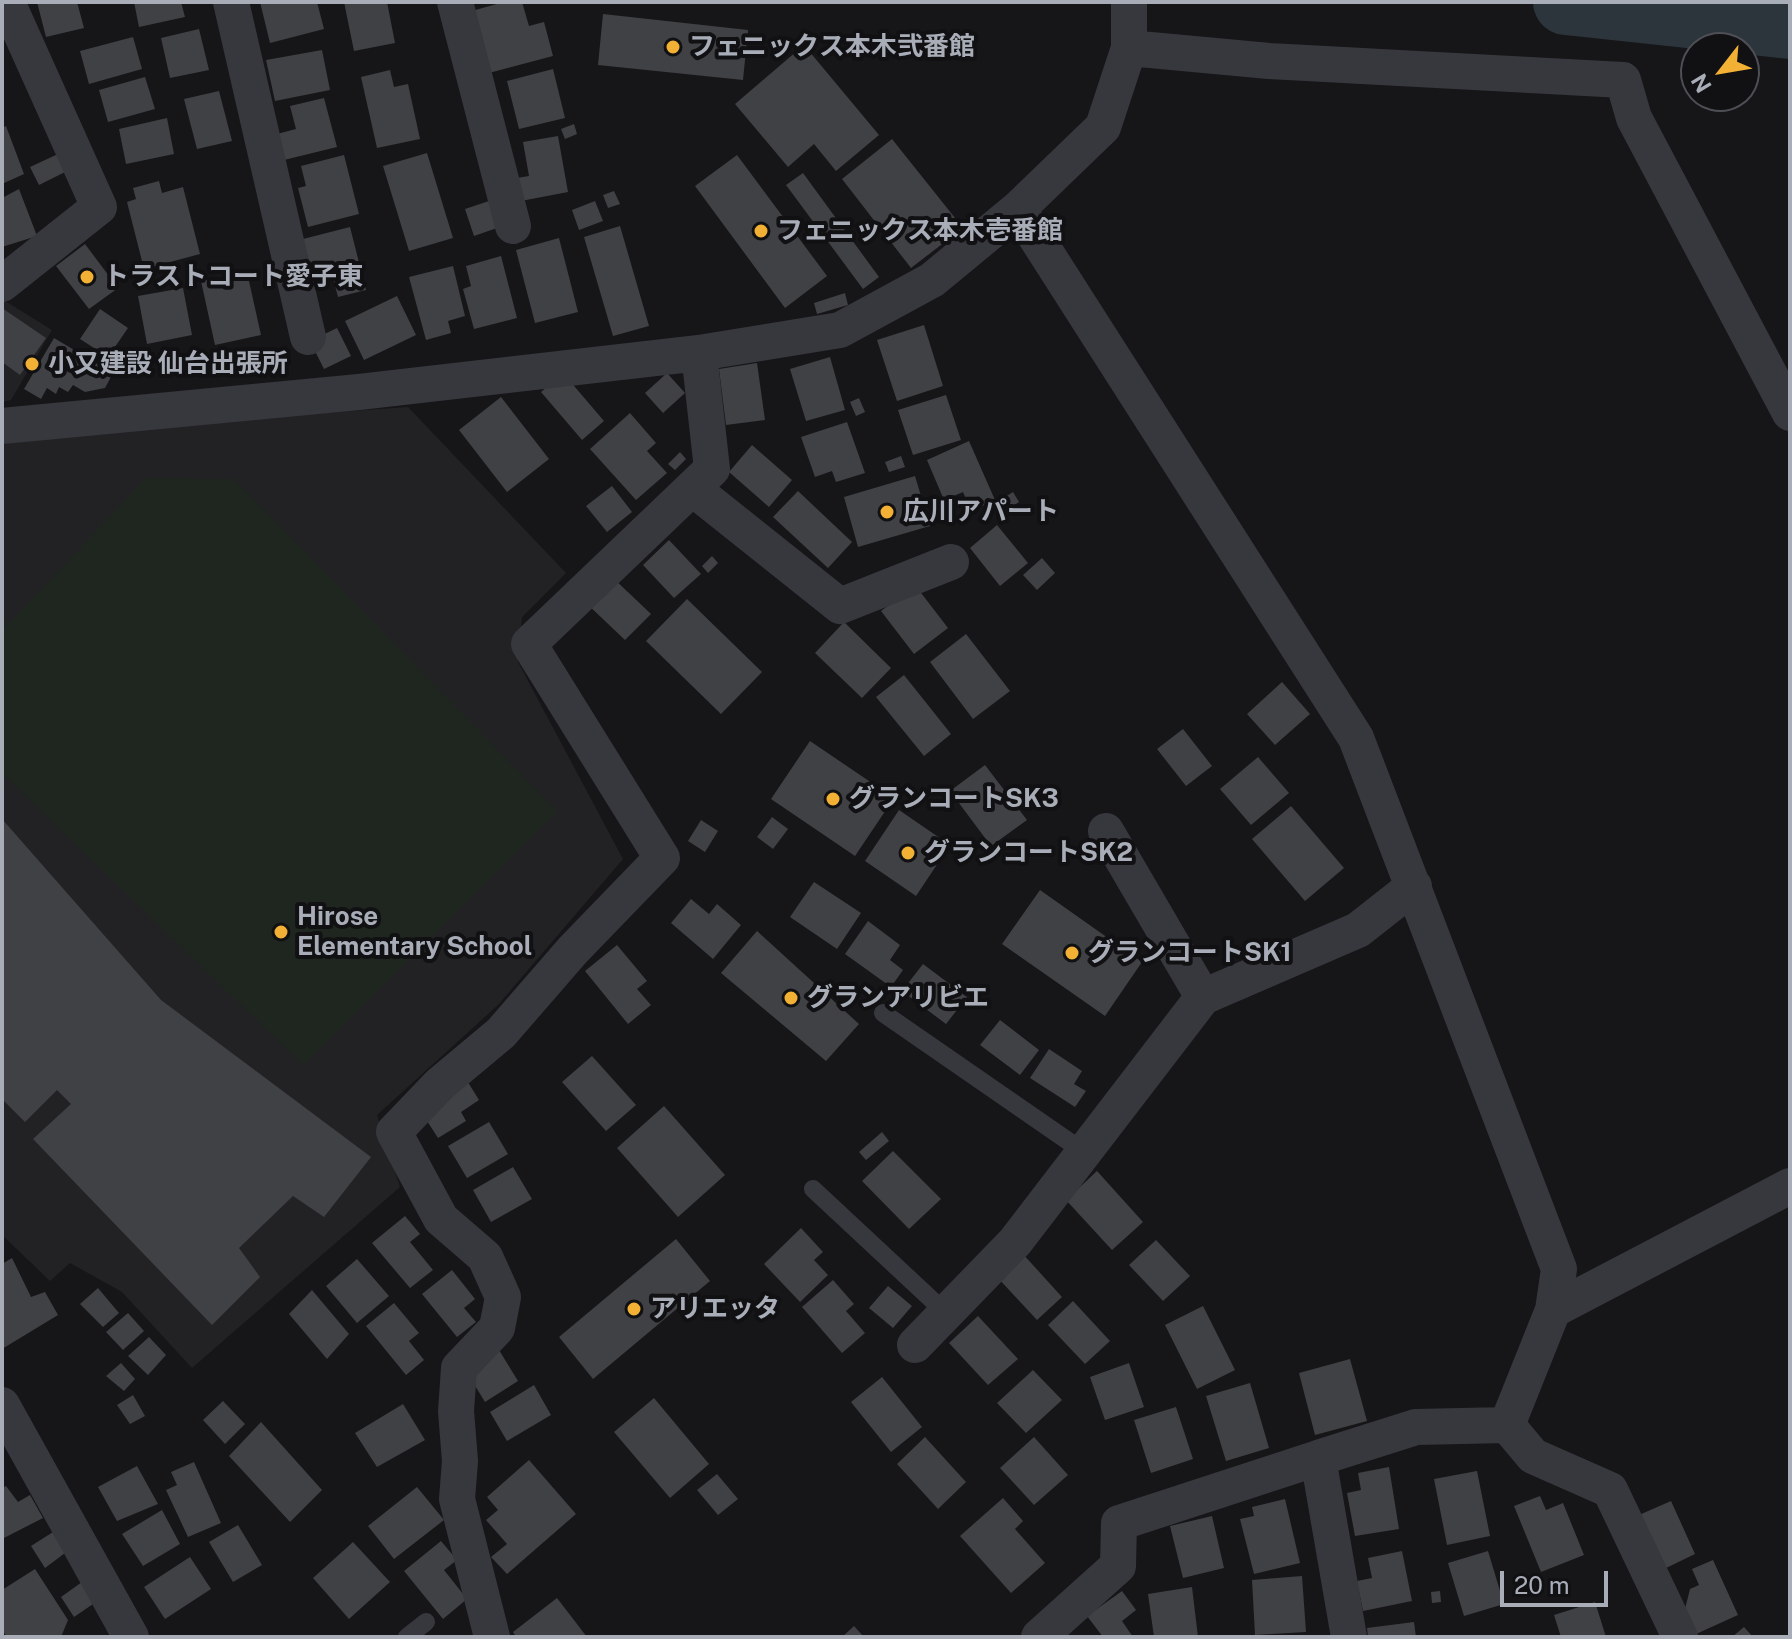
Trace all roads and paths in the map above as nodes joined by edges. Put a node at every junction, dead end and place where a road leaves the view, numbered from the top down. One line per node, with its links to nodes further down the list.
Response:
1 (7, 2): 8 (street)
2 (231, 2): 9 (street)
3 (455, 2): 7 (street)
4 (1129, 2): 5 (street)
5 (1129, 48): 6 (street); 11 (street)
6 (1018, 209): 10 (street); 16 (street)
7 (513, 226)
8 (2, 284)
9 (308, 337)
10 (699, 353): 12 (street); 13 (street)
11 (1790, 413)
12 (2, 426)
13 (692, 488): 14 (street); 31 (street)
14 (951, 562)
15 (1106, 831): 17 (street)
16 (1414, 886): 17 (street); 22 (street)
17 (1203, 997): 19 (street)
18 (883, 1013): 19 (lane)
19 (1084, 1152): 23 (street)
20 (1790, 1186): 22 (street)
21 (813, 1189): 23 (lane)
22 (1553, 1310): 26 (street)
23 (946, 1313): 24 (street)
24 (915, 1345)
25 (2, 1405): 29 (street)
26 (1507, 1425): 27 (street); 34 (street)
27 (1318, 1458): 32 (street); 33 (street)
28 (426, 1622): 30 (lane)
29 (131, 1637)
30 (407, 1637)
31 (492, 1637)
32 (1039, 1637)
33 (1349, 1637)
34 (1680, 1637)

